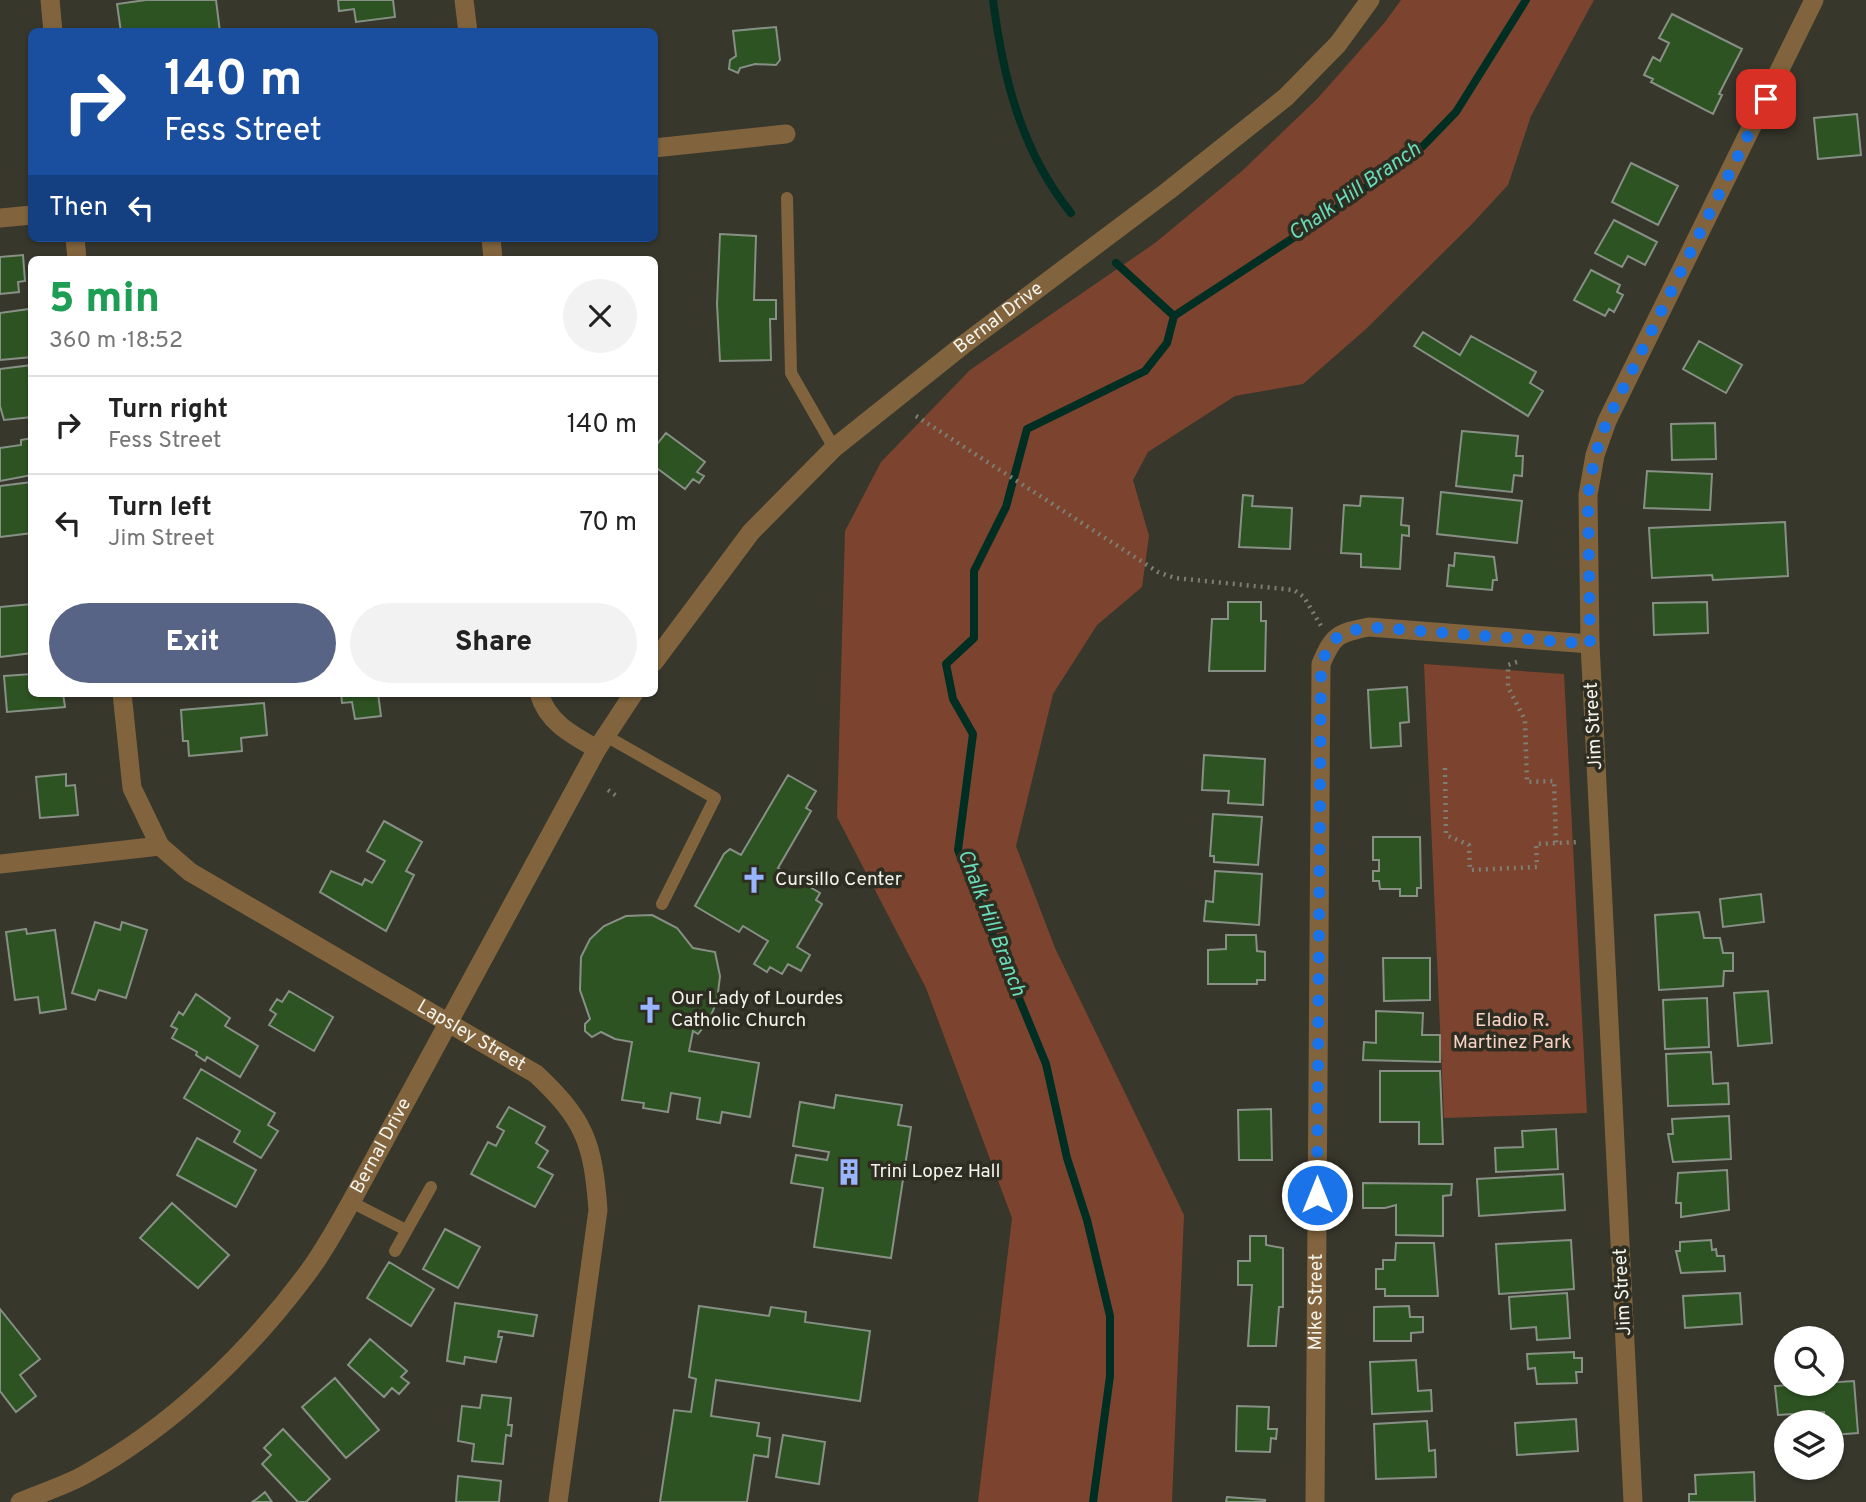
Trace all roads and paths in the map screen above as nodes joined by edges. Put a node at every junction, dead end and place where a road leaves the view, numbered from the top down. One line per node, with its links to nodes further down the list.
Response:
1 (50, 0): 5 (street)
2 (464, 0): 6 (street)
3 (1370, 0): 13 (street, Bernal Drive)
4 (1814, 0): 15 (street, Jim Street)
5 (53, 28)
6 (468, 28)
7 (786, 134): 8 (street)
8 (658, 148)
9 (787, 198): 13 (lane)
10 (28, 215): 11 (street)
11 (0, 218)
12 (916, 416): 14 (path)
13 (834, 448): 16 (street, Bernal Drive)
14 (1330, 641): 15 (street); 37 (street, Mike Street)
15 (1590, 644): 38 (street, Jim Street)
16 (658, 657)
17 (1523, 663): 25 (path)
18 (122, 697): 27 (street, Lapsley Street)
19 (540, 697): 21 (street)
20 (631, 697): 21 (street, Bernal Drive)
21 (601, 743): 29 (lane); 30 (street, Bernal Drive)
22 (1445, 768): 25 (path)
23 (608, 790): 24 (path)
24 (618, 797)
25 (1556, 842): 26 (path)
26 (1583, 842)
27 (160, 846): 28 (street); 30 (street, Lapsley Street)
28 (0, 863)
29 (662, 904)
30 (449, 1024): 32 (street, Bernal Drive); 36 (street, Lapsley Street)
31 (431, 1187): 33 (lane)
32 (351, 1202): 33 (lane); 35 (street, Bernal Drive)
33 (407, 1230): 34 (lane)
34 (395, 1251)
35 (20, 1502)
36 (558, 1502)
37 (1315, 1502)
38 (1633, 1502)

